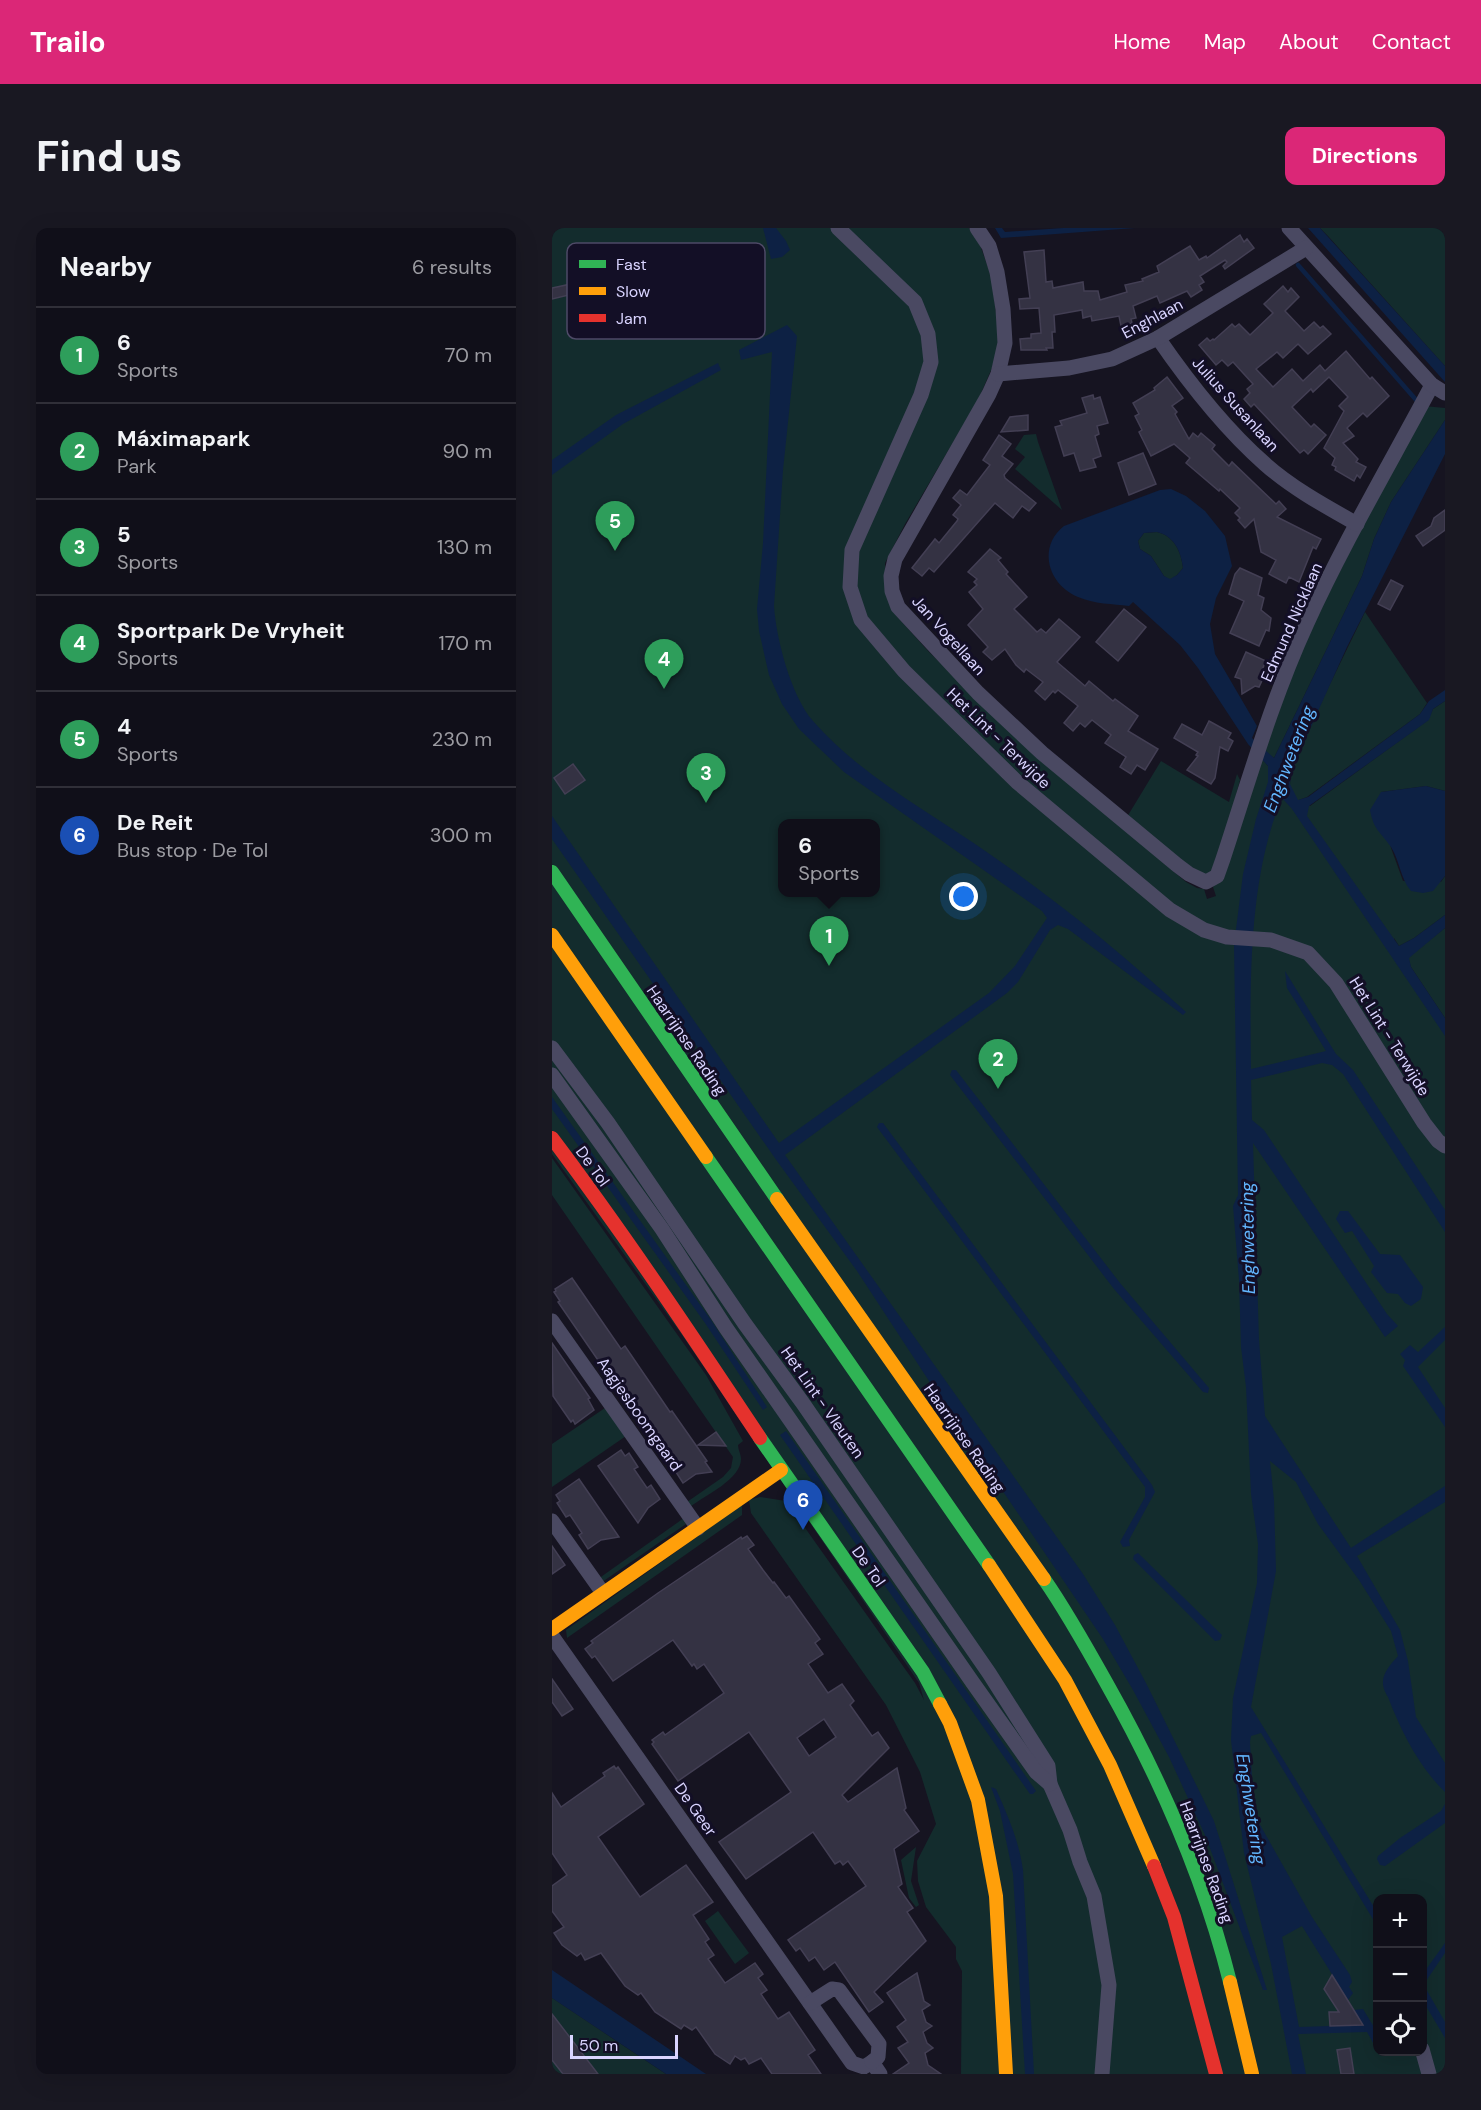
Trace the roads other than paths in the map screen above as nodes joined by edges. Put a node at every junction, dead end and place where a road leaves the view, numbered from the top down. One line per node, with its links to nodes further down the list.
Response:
1 (838, 228): 17 (street, Het Lint - Terwijde)
2 (977, 228): 6 (street, Jan Vogellaan)
3 (1289, 228): 4 (street)
4 (1306, 248): 5 (street, Enghlaan); 7 (street)
5 (1158, 338): 6 (street, Enghlaan); 8 (street, Julius Susanlaan)
6 (998, 374): 10 (street, Jan Vogellaan)
7 (1439, 389): 8 (street, Edmund Nicklaan)
8 (1357, 524): 10 (street, Edmund Nicklaan)
9 (552, 872): 40 (main road, Haarrijnse Rading)
10 (1206, 882)
11 (552, 935): 39 (main road)
12 (552, 1048): 14 (street, Het Lint - Vleuten)
13 (552, 1075): 15 (street, Het Lint - Vleuten)
14 (608, 1122): 15 (street); 18 (street, Het Lint - Vleuten)
15 (594, 1132): 19 (street, Het Lint - Vleuten)
16 (552, 1137): 23 (main road, De Tol)
17 (1445, 1146)
18 (676, 1220): 19 (street); 21 (street, Het Lint - Vleuten)
19 (662, 1229): 22 (street, Het Lint - Vleuten)
20 (552, 1321): 27 (street, Aagjesboomgaard)
21 (802, 1402): 22 (street); 24 (street, Het Lint - Vleuten)
22 (786, 1414): 25 (street, Het Lint - Vleuten)
23 (781, 1470): 27 (main road); 37 (main road, De Tol)
24 (870, 1502): 25 (street); 31 (street, Het Lint - Vleuten)
25 (855, 1512): 32 (street, Het Lint - Vleuten)
26 (552, 1521): 28 (street)
27 (698, 1528): 28 (main road)
28 (603, 1593): 29 (main road)
29 (552, 1629)
30 (552, 1636): 34 (street, De Geer)
31 (989, 1673): 32 (street); 33 (street, Het Lint - Vleuten)
32 (973, 1683): 33 (street, Het Lint - Vleuten)
33 (1050, 1785): 38 (street, Het Lint - Vleuten)
34 (810, 2003): 36 (street, De Geer); 36 (street, De Geer)
35 (1424, 2056): 41 (street)
36 (876, 2068)
37 (1006, 2074)
38 (1102, 2074)
39 (1216, 2074)
40 (1252, 2074)
41 (1429, 2074)

